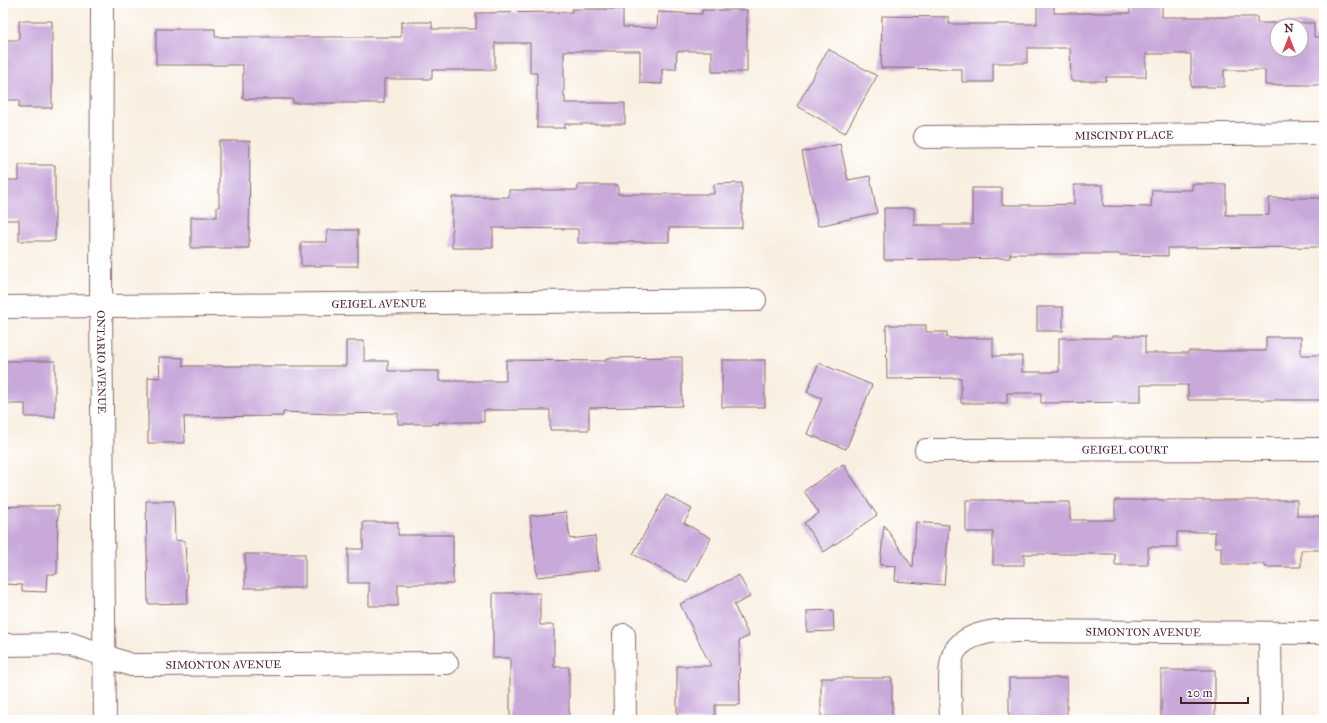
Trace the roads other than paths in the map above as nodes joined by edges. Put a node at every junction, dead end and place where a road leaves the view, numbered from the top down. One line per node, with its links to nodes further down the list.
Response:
1 (102, 3): 5 (street, ONTARIO AVENUE)
2 (1324, 133): 3 (street, MISCINDY PLACE)
3 (925, 137)
4 (754, 300): 5 (street, GEIGEL AVENUE)
5 (101, 306): 6 (street, GEIGEL AVENUE); 13 (street, ONTARIO AVENUE)
6 (3, 307)
7 (926, 450): 8 (street, GEIGEL COURT)
8 (1324, 450)
9 (1270, 633): 10 (street, SIMONTON AVENUE); 17 (street, SIMONTON AVENUE); 18 (street)
10 (1324, 633)
11 (624, 635): 16 (street)
12 (3, 645): 13 (street, SIMONTON AVENUE)
13 (104, 655): 14 (street, SIMONTON AVENUE); 15 (street, ONTARIO AVENUE)
14 (447, 663)
15 (105, 720)
16 (625, 720)
17 (951, 720)
18 (1271, 720)

